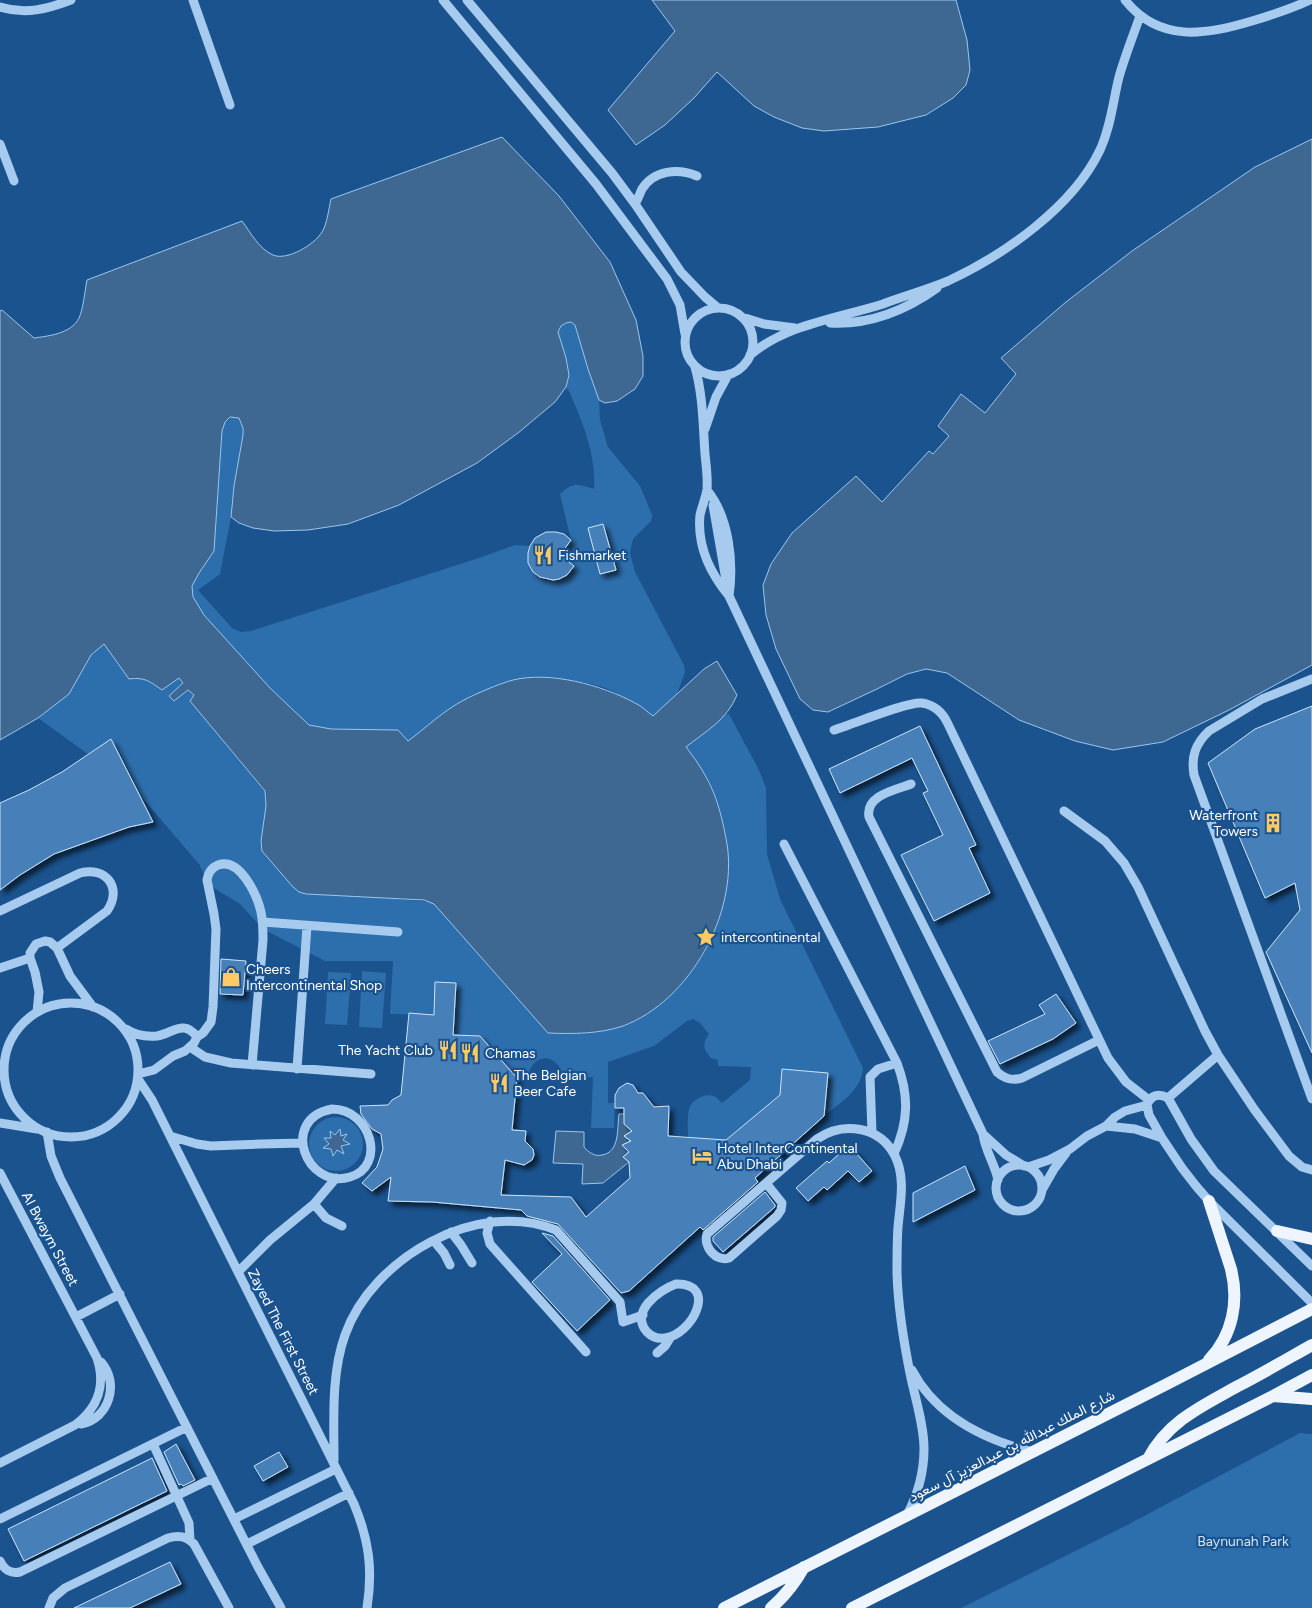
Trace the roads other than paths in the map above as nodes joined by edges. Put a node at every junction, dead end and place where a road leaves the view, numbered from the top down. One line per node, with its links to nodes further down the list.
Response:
1 (71, 0): 7 (street)
2 (193, 0): 9 (street)
3 (443, 0): 17 (street)
4 (468, 0): 13 (street)
5 (1125, 0): 8 (street)
6 (1310, 0): 8 (street)
7 (0, 7)
8 (1140, 16): 16 (street)
9 (230, 105)
10 (0, 144): 12 (street)
11 (697, 176): 13 (street)
12 (14, 181)
13 (635, 204): 14 (street)
14 (718, 308): 15 (street); 17 (street)
15 (742, 317): 16 (street); 18 (street)
16 (798, 328): 18 (street)
17 (685, 334): 19 (street)
18 (750, 354): 20 (street)
19 (695, 367): 20 (street); 21 (street)
20 (728, 375): 21 (street)
21 (704, 434): 22 (street)
22 (709, 492): 23 (street); 23 (street)
23 (729, 596): 57 (street)
24 (1312, 679): 51 (street)
25 (834, 730): 40 (street)
26 (911, 784): 40 (street)
27 (1064, 811): 42 (street)
28 (784, 844): 44 (street)
29 (0, 911): 33 (street)
30 (263, 922): 31 (street); 39 (street); 45 (street)
31 (307, 926): 32 (street); 47 (street)
32 (398, 932)
33 (57, 948): 34 (street); 36 (street)
34 (30, 958): 35 (street); 37 (street)
35 (0, 968)
36 (94, 1007): 37 (street); 38 (street)
37 (37, 1012): 43 (street)
38 (123, 1028): 39 (street); 49 (street)
39 (197, 1037): 41 (street)
40 (1099, 1040): 52 (street)
41 (190, 1047): 45 (street); 49 (street)
42 (1218, 1055): 50 (street); 64 (street)
43 (6, 1058): 46 (street); 55 (street)
44 (897, 1063): 56 (street); 62 (street)
45 (252, 1066): 47 (street)
46 (0, 1068)
47 (297, 1069): 48 (street)
48 (371, 1074)
49 (138, 1077): 55 (street); 58 (street, Zayed The First Street)
50 (1168, 1098): 52 (street); 75 (street)
51 (1312, 1099)
52 (1148, 1102): 54 (street); 59 (street)
53 (0, 1123): 55 (street)
54 (1106, 1126): 59 (street); 61 (street)
55 (44, 1131): 82 (street)
56 (872, 1133): 62 (street); 68 (street)
57 (983, 1134): 63 (street); 67 (street)
58 (170, 1136): 60 (street); 81 (street, Zayed The First Street)
59 (1162, 1138): 70 (street)
60 (302, 1143): 66 (street); 66 (street)
61 (1070, 1149): 63 (street); 69 (street)
62 (894, 1154): 91 (street)
63 (1026, 1166): 67 (street); 69 (street)
64 (1312, 1170)
65 (0, 1173): 86 (street, Al Bwaym Street)
66 (336, 1178): 71 (street)
67 (998, 1180): 69 (street)
68 (766, 1183): 68 (street)
69 (1042, 1190)
70 (1209, 1200): 83 (street); 92 (main road)
71 (314, 1204): 73 (street); 81 (street)
72 (490, 1221): 74 (street); 85 (street); 89 (street)
73 (342, 1226)
74 (451, 1232): 77 (street); 78 (street)
75 (1277, 1232): 76 (main road); 80 (street)
76 (1312, 1239)
77 (434, 1241): 79 (street); 101 (street)
78 (472, 1263)
79 (450, 1265)
80 (1312, 1266)
81 (238, 1272): 101 (street, Zayed The First Street)
82 (120, 1294): 86 (street); 96 (street)
83 (1312, 1303)
84 (1312, 1309): 92 (main road, شارع الملك عبدالله بن عبدالعزيز آل سعود)
85 (643, 1315): 87 (street); 87 (street)
86 (76, 1317): 100 (street, Al Bwaym Street)
87 (670, 1338): 90 (street)
88 (1312, 1346): 99 (main road)
89 (586, 1352)
90 (657, 1353)
91 (908, 1362): 98 (street); 105 (street)
92 (1205, 1365): 98 (main road, شارع الملك عبدالله بن عبدالعزيز آل سعود)
93 (1312, 1374): 94 (main road)
94 (1274, 1396): 95 (main road); 99 (main road)
95 (1312, 1399)
96 (187, 1427): 97 (street); 102 (street)
97 (153, 1444): 104 (street); 106 (street)
98 (1033, 1452): 105 (main road, شارع الملك عبدالله بن عبدالعزيز آل سعود)
99 (1148, 1459): 118 (main road)
100 (0, 1463)
101 (335, 1466): 103 (street, Zayed The First Street); 107 (street)
102 (213, 1478): 104 (street); 107 (street)
103 (349, 1493): 109 (street); 115 (street, Zayed The First Street)
104 (177, 1496): 108 (street); 110 (street)
105 (907, 1515): 111 (main road, شارع الملك عبدالله بن عبدالعزيز آل سعود)
106 (0, 1519)
107 (234, 1519): 109 (street)
108 (190, 1540): 112 (street); 113 (street)
109 (246, 1544): 114 (street)
110 (0, 1561)
111 (804, 1567): 116 (main road, شارع الملك عبدالله بن عبدالعزيز آل سعود); 117 (main road)
112 (49, 1608)
113 (229, 1608)
114 (281, 1608)
115 (367, 1608)
116 (724, 1608)
117 (771, 1608)
118 (852, 1608)

